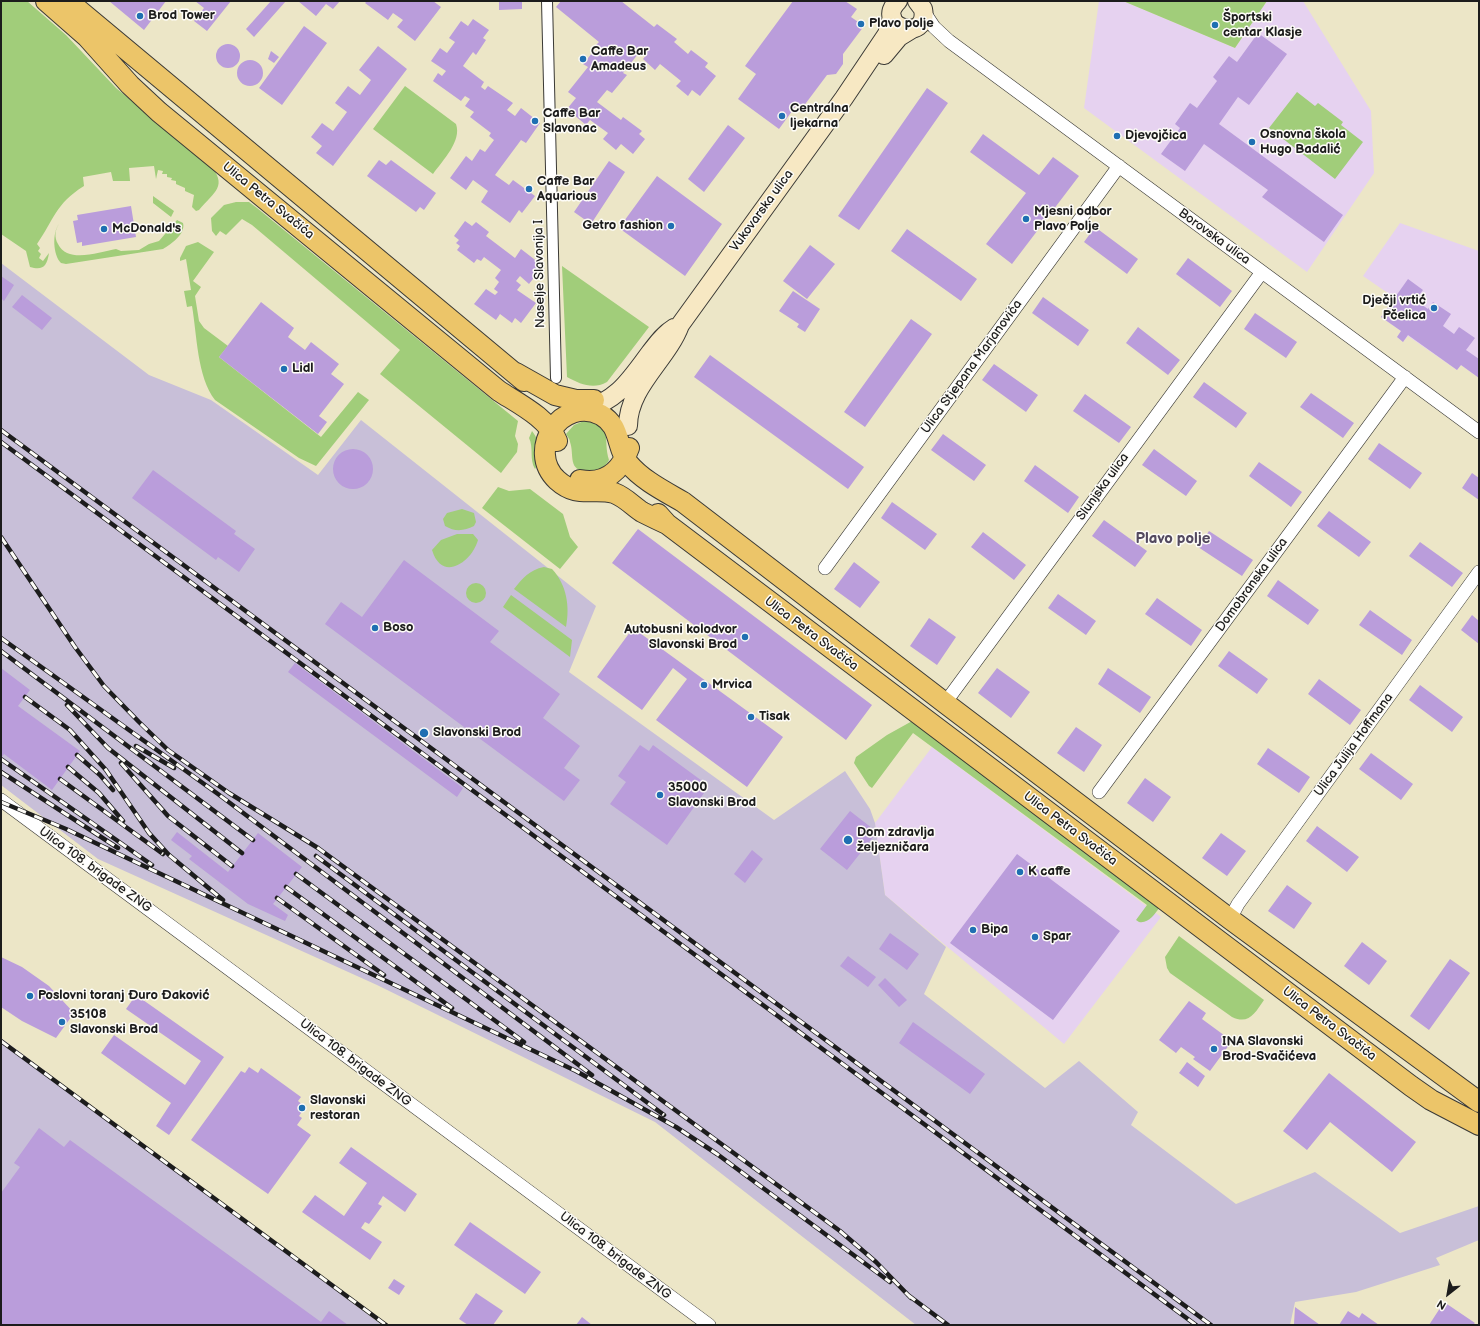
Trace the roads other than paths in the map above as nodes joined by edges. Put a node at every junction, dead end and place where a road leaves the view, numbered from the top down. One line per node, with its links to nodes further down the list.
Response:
1 (46, 1): 17 (main road, Ulica Petra Svačića)
2 (68, 1): 10 (main road, Ulica Petra Svačića)
3 (547, 1): 12 (street, Naselje Slavonija I)
4 (893, 8): 5 (main road); 6 (main road, Vukovarska ulica)
5 (920, 13): 6 (main road, Vukovarska ulica); 7 (street, Borovska ulica)
6 (844, 98): 9 (main road, Vukovarska ulica)
7 (1119, 166): 8 (street, Borovska ulica); 21 (street, Ulica Stjepana Marjanovića)
8 (1262, 272): 11 (street, Borovska ulica); 23 (street, Slunjska ulica)
9 (680, 325): 13 (main road, Vukovarska ulica); 15 (main road, Vukovarska ulica)
10 (516, 373): 13 (main road); 14 (main road)
11 (1405, 377): 16 (street, Borovska ulica); 24 (street, Domobranska ulica)
12 (556, 378)
13 (605, 402): 14 (main road, Vukovarska ulica); 15 (main road)
14 (578, 411): 17 (main road); 18 (main road)
15 (628, 426): 18 (main road)
16 (1479, 432)
17 (548, 436): 19 (main road); 20 (main road)
18 (627, 454): 19 (main road); 23 (main road, Ulica Petra Svačića)
19 (601, 480): 20 (main road)
20 (667, 524): 28 (main road, Ulica Petra Svačića)
21 (825, 568)
22 (1479, 572): 26 (street, Ulica Julija Hoffmana)
23 (944, 703): 26 (main road, Ulica Petra Svačića)
24 (1099, 792)
25 (1, 800): 29 (street, Ulica 108. brigade ZNG)
26 (1230, 919): 27 (main road, Ulica Petra Svačića)
27 (1479, 1102)
28 (1479, 1125)
29 (709, 1325)

